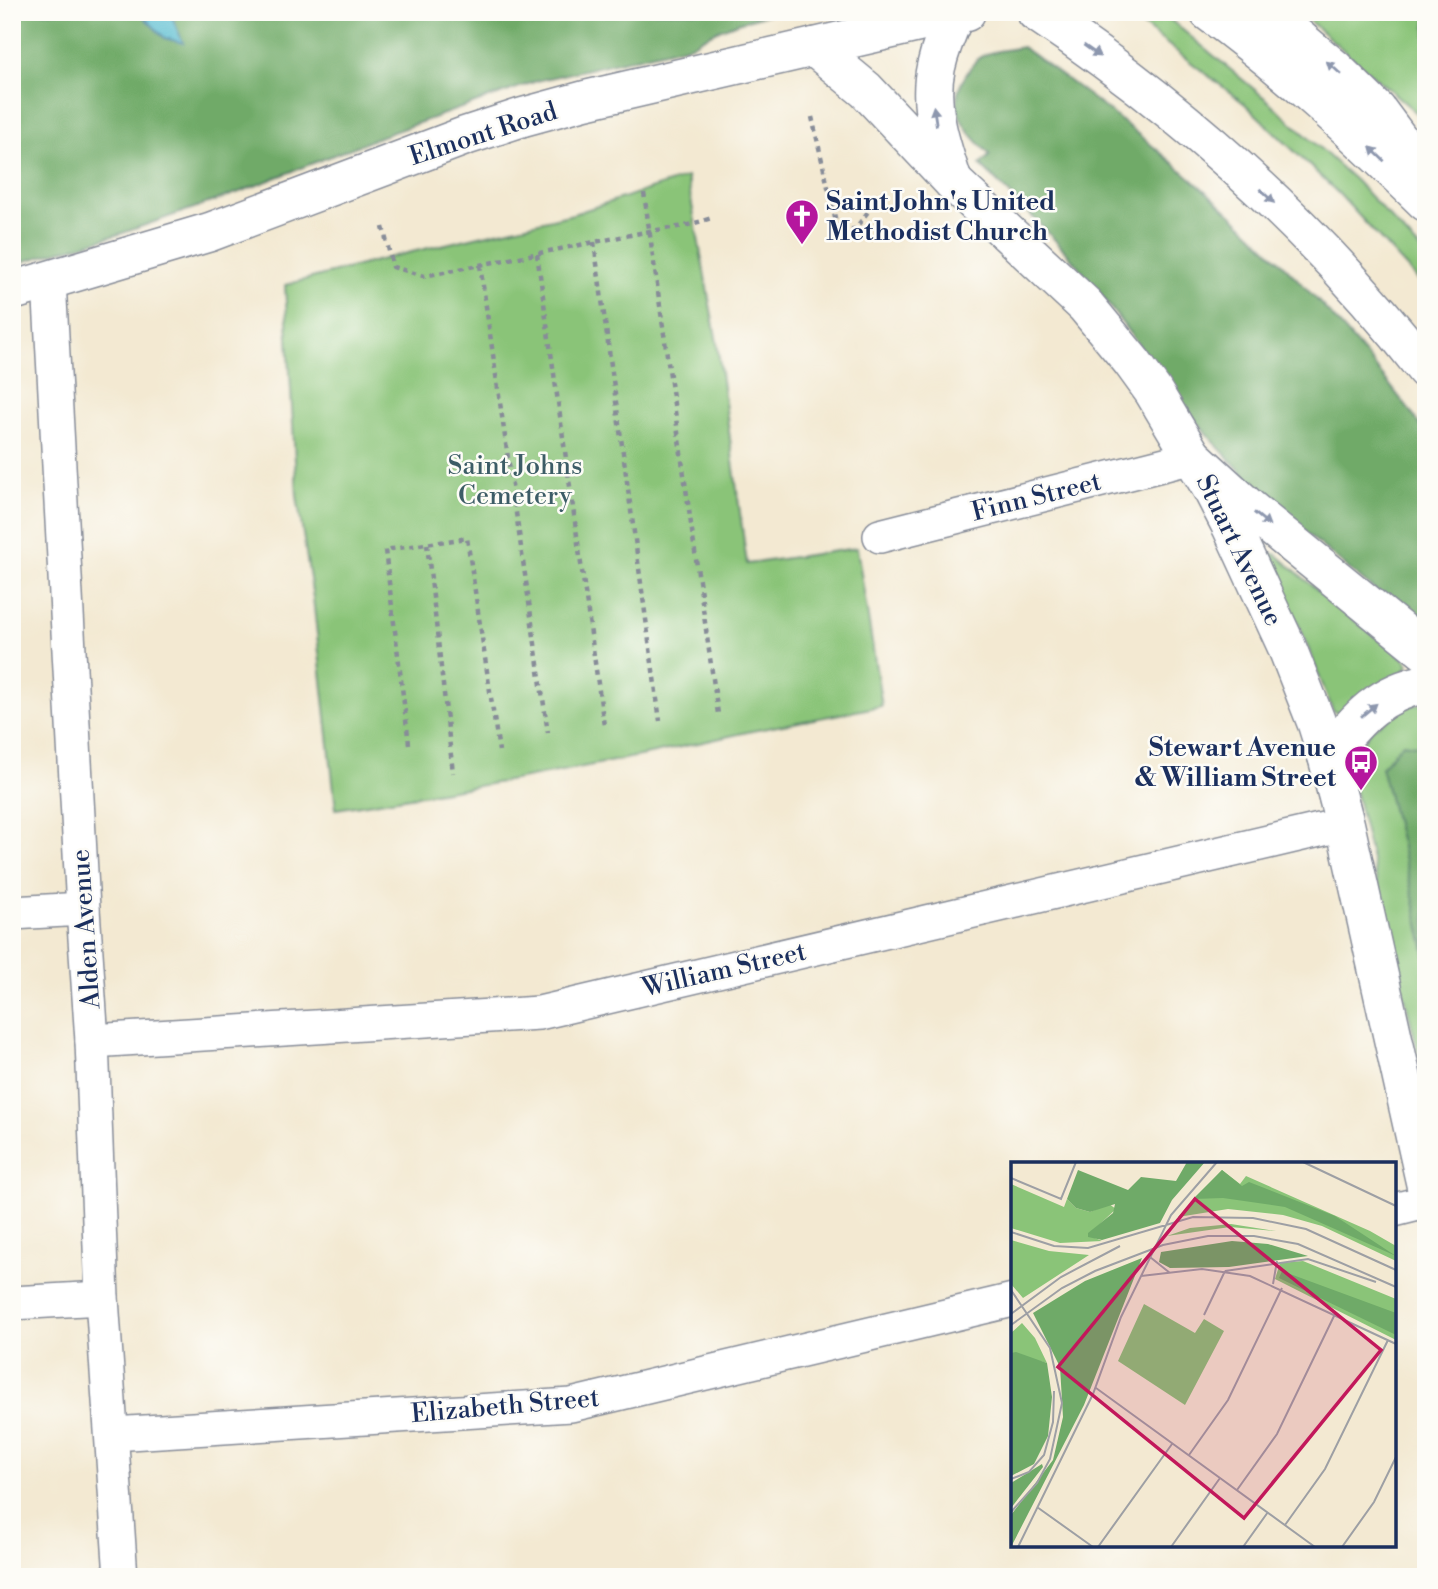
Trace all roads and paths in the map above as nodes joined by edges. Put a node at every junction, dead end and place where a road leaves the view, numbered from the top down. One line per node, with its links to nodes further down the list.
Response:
1 (1036, 12): 20 (main road, one-way to 20)
2 (1209, 12): 11 (main road, one-way to 2)
3 (1267, 12): 7 (main road, one-way to 3)
4 (954, 24): 5 (main road, Elmont Road); 8 (main road, one-way to 4)
5 (814, 47): 8 (main road, Stuart Avenue); 18 (main road, Elmont Road)
6 (812, 117): 9 (path)
7 (1426, 176)
8 (953, 181): 21 (main road, Stuart Avenue)
9 (888, 185)
10 (644, 192): 14 (path)
11 (1426, 202)
12 (712, 218): 14 (path)
13 (383, 227): 17 (path)
14 (650, 231): 15 (path); 26 (path)
15 (594, 242): 16 (path); 27 (path)
16 (537, 254): 17 (path); 28 (path)
17 (480, 265): 29 (path)
18 (49, 281): 19 (main road, Elmont Road); 35 (street, Alden Avenue)
19 (12, 291)
20 (1426, 370)
21 (1193, 457): 22 (street, Finn Street); 24 (main road, one-way to 24); 32 (main road, Stuart Avenue)
22 (880, 536)
23 (427, 544): 30 (path); 31 (path); 33 (path)
24 (1426, 652)
25 (1426, 684): 32 (main road, one-way to 25)
26 (718, 714)
27 (660, 721)
28 (604, 726)
29 (548, 733)
30 (410, 744)
31 (499, 751)
32 (1327, 756): 34 (main road, Stuart Avenue)
33 (453, 773)
34 (1345, 824): 37 (street, William Street); 38 (main road, Stuart Avenue)
35 (83, 909): 36 (street); 37 (street, Alden Avenue)
36 (12, 913)
37 (92, 1041): 41 (street, Alden Avenue)
38 (1426, 1186)
39 (1426, 1202): 40 (street)
40 (1396, 1210)
41 (102, 1298): 43 (street); 44 (street, Alden Avenue)
42 (1011, 1300): 44 (street, Elizabeth Street)
43 (12, 1303)
44 (113, 1434): 45 (street, Alden Avenue)
45 (121, 1577)

